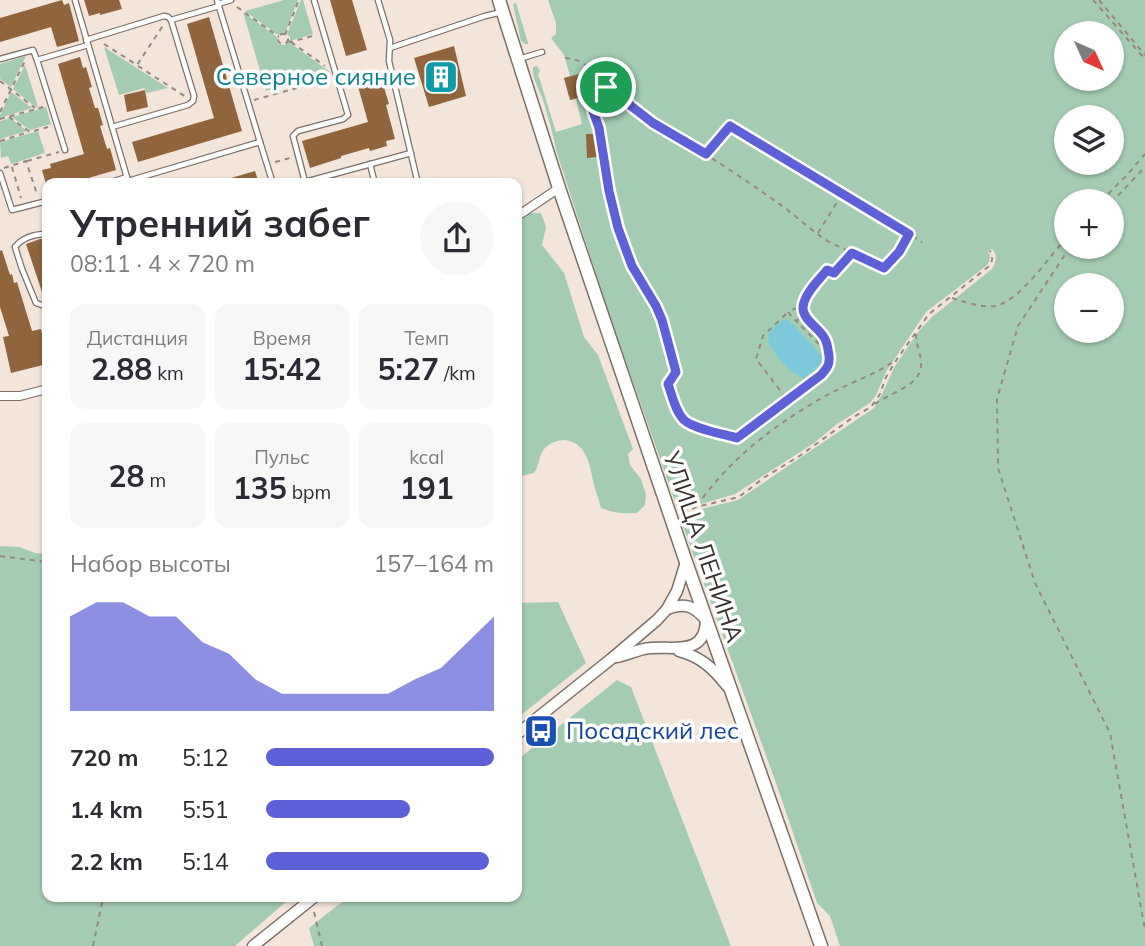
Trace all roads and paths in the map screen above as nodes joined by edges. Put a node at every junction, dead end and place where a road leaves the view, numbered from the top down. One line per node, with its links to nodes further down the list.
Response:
1 (75, 0): 15 (lane)
2 (230, 0): 8 (lane); 14 (path)
3 (299, 0): 12 (path)
4 (314, 0): 11 (lane)
5 (378, 0): 17 (lane)
6 (1093, 0): 25 (path)
7 (1098, 0): 20 (path)
8 (218, 3): 10 (lane); 32 (lane)
9 (501, 6): 17 (lane); 24 (main road, УЛИЦА ЛЕНИНА)
10 (170, 19): 13 (lane); 26 (path); 31 (lane)
11 (324, 33): 16 (path); 27 (lane)
12 (285, 34): 14 (path); 16 (path)
13 (94, 37): 15 (lane); 26 (path)
14 (279, 37): 16 (path)
15 (87, 42): 23 (lane); 39 (lane)
16 (290, 42): 27 (path)
17 (390, 48): 44 (lane)
18 (30, 50): 22 (lane); 23 (lane); 30 (path)
19 (542, 52): 24 (lane)
20 (1145, 55)
21 (565, 58): 29 (path)
22 (0, 59)
23 (37, 60): 33 (lane)
24 (518, 60): 62 (main road, УЛИЦА ЛЕНИНА)
25 (1145, 60)
26 (137, 65): 31 (path)
27 (335, 78): 32 (path); 47 (lane)
28 (0, 81): 30 (path)
29 (612, 87): 45 (path); 88 (path)
30 (11, 90): 34 (path); 35 (path)
31 (193, 101): 39 (lane)
32 (248, 102): 42 (lane)
33 (51, 104): 34 (path); 38 (lane)
34 (35, 109): 36 (path)
35 (0, 112)
36 (9, 117): 37 (path); 40 (path)
37 (0, 119)
38 (57, 124): 40 (path); 43 (lane)
39 (112, 127): 54 (lane)
40 (30, 132): 41 (path)
41 (0, 141)
42 (260, 142): 50 (lane); 56 (lane)
43 (65, 150): 48 (path)
44 (411, 153): 49 (lane); 61 (lane)
45 (706, 154): 65 (path); 70 (path)
46 (1145, 154): 63 (path)
47 (298, 156): 50 (path); 58 (lane)
48 (26, 161): 51 (path); 67 (path)
49 (370, 164): 59 (lane); 60 (lane)
50 (267, 165): 57 (lane)
51 (11, 166): 53 (path); 68 (path)
52 (1145, 167): 64 (path)
53 (0, 171): 68 (lane)
54 (127, 177): 55 (lane)
55 (124, 178)
56 (138, 178)
57 (271, 178)
58 (302, 178)
59 (321, 178)
60 (374, 178)
61 (417, 178)
62 (559, 188): 69 (street); 91 (main road, УЛИЦА ЛЕНИНА)
63 (1113, 189)
64 (1124, 189)
65 (843, 193): 70 (path); 72 (path)
66 (42, 202): 67 (lane)
67 (39, 203): 68 (lane)
68 (24, 208)
69 (522, 212)
70 (818, 233): 76 (path)
71 (42, 234): 79 (lane)
72 (909, 234): 73 (path); 76 (path)
73 (922, 242)
74 (990, 251): 78 (path)
75 (1054, 252): 78 (path)
76 (852, 253): 80 (path)
77 (1062, 259): 104 (path)
78 (951, 298): 83 (path)
79 (42, 305)
80 (803, 305): 81 (path); 82 (path); 84 (path)
81 (788, 312): 82 (path); 88 (path)
82 (797, 322): 84 (path)
83 (915, 332): 85 (path); 89 (path)
84 (828, 354): 88 (path)
85 (897, 359): 89 (path); 90 (path)
86 (42, 390): 87 (street)
87 (0, 396)
88 (788, 399)
89 (871, 407): 90 (path)
90 (696, 507): 91 (path)
91 (671, 518): 94 (main road, УЛИЦА ЛЕНИНА)
92 (0, 556): 93 (path)
93 (42, 561)
94 (686, 562): 95 (street); 96 (main road, УЛИЦА ЛЕНИНА)
95 (667, 609): 96 (street); 98 (street)
96 (706, 620): 97 (street); 99 (main road, УЛИЦА ЛЕНИНА)
97 (666, 647): 98 (street); 99 (street)
98 (611, 659): 100 (street)
99 (731, 691): 108 (main road, УЛИЦА ЛЕНИНА)
100 (522, 730)
101 (102, 902): 105 (path)
102 (308, 902): 106 (street)
103 (313, 902): 107 (path)
104 (1145, 929)
105 (93, 946)
106 (253, 946)
107 (322, 946)
108 (821, 946)

